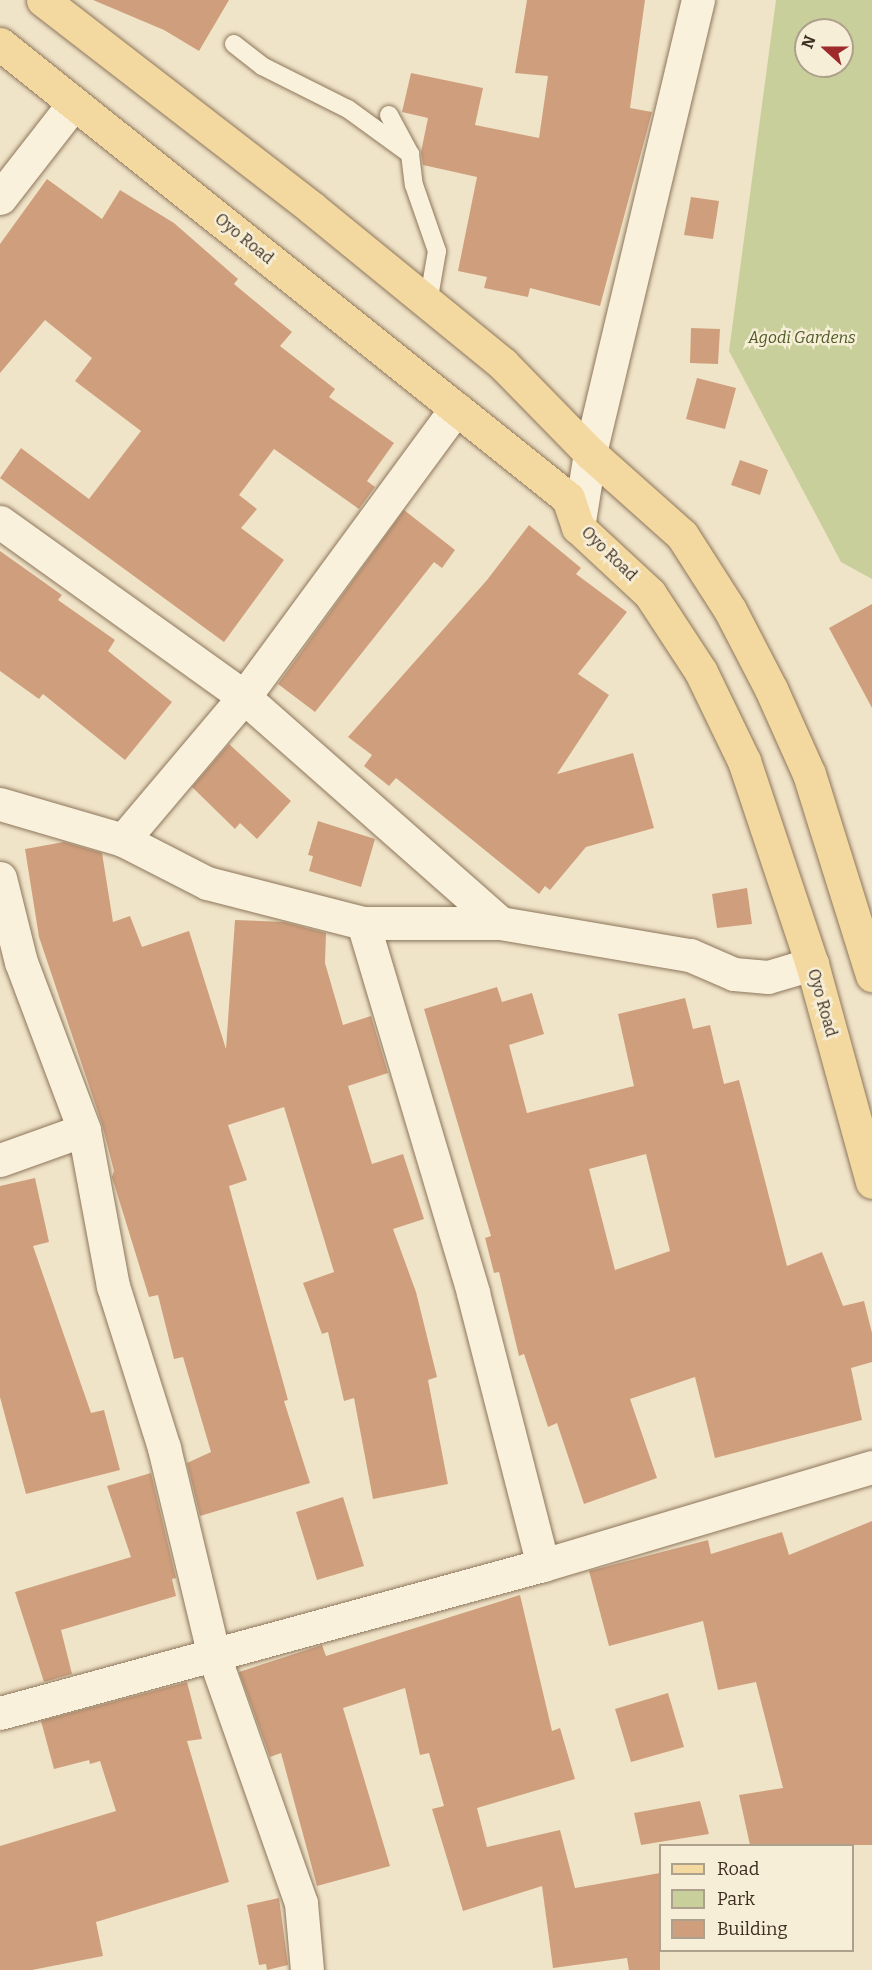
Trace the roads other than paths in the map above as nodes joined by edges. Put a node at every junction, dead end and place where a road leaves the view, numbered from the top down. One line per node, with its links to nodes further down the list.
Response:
1 (43, 0): 9 (main road)
2 (698, 0): 11 (street)
3 (0, 44): 5 (main road, Oyo Road)
4 (234, 44): 7 (lane)
5 (74, 103): 8 (street); 10 (main road, Oyo Road)
6 (389, 115): 7 (lane)
7 (410, 154): 9 (lane)
8 (0, 198)
9 (428, 303): 11 (main road)
10 (456, 408): 13 (main road, Oyo Road); 14 (street)
11 (590, 453): 13 (street); 21 (main road)
12 (0, 522): 14 (street)
13 (578, 527): 20 (main road, Oyo Road)
14 (244, 697): 16 (street); 18 (street)
15 (0, 804): 16 (street)
16 (123, 840): 19 (street)
17 (0, 878): 22 (street)
18 (500, 922): 19 (street); 20 (street)
19 (363, 923): 26 (street)
20 (812, 964): 24 (main road, Oyo Road)
21 (872, 975)
22 (84, 1130): 23 (street); 27 (street)
23 (0, 1160)
24 (872, 1182)
25 (872, 1467): 26 (street)
26 (543, 1565): 27 (street)
27 (214, 1656): 28 (street); 29 (street)
28 (0, 1713)
29 (307, 1970)

